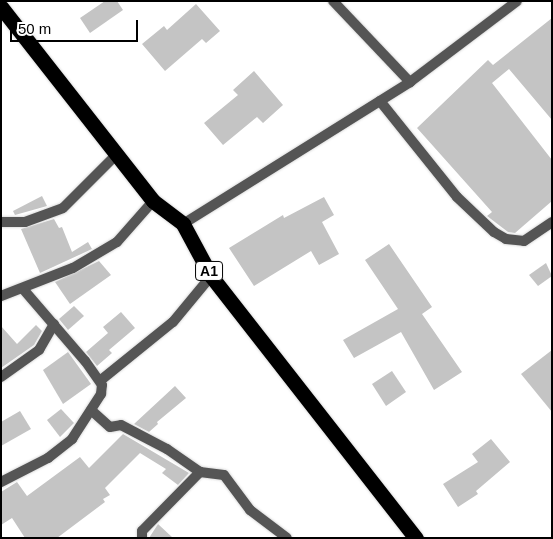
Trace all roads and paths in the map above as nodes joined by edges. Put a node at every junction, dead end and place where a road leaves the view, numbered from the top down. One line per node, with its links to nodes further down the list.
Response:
1 (333, 1): 4 (street)
2 (517, 1): 4 (street)
3 (1, 6): 6 (highway, A1)
4 (410, 82): 5 (street)
5 (380, 101): 9 (street); 10 (street)
6 (117, 154): 7 (highway, A1); 8 (street)
7 (154, 201): 10 (highway, A1); 12 (street)
8 (1, 222)
9 (552, 222)
10 (182, 224): 11 (highway, A1)
11 (211, 276): 16 (street); 22 (highway, A1)
12 (24, 290): 13 (street); 14 (street)
13 (1, 296)
14 (54, 324): 15 (street); 16 (street)
15 (1, 377)
16 (101, 380): 17 (street)
17 (91, 410): 18 (street); 19 (street)
18 (200, 472): 20 (street); 21 (street)
19 (1, 482)
20 (142, 538)
21 (287, 538)
22 (416, 538)

